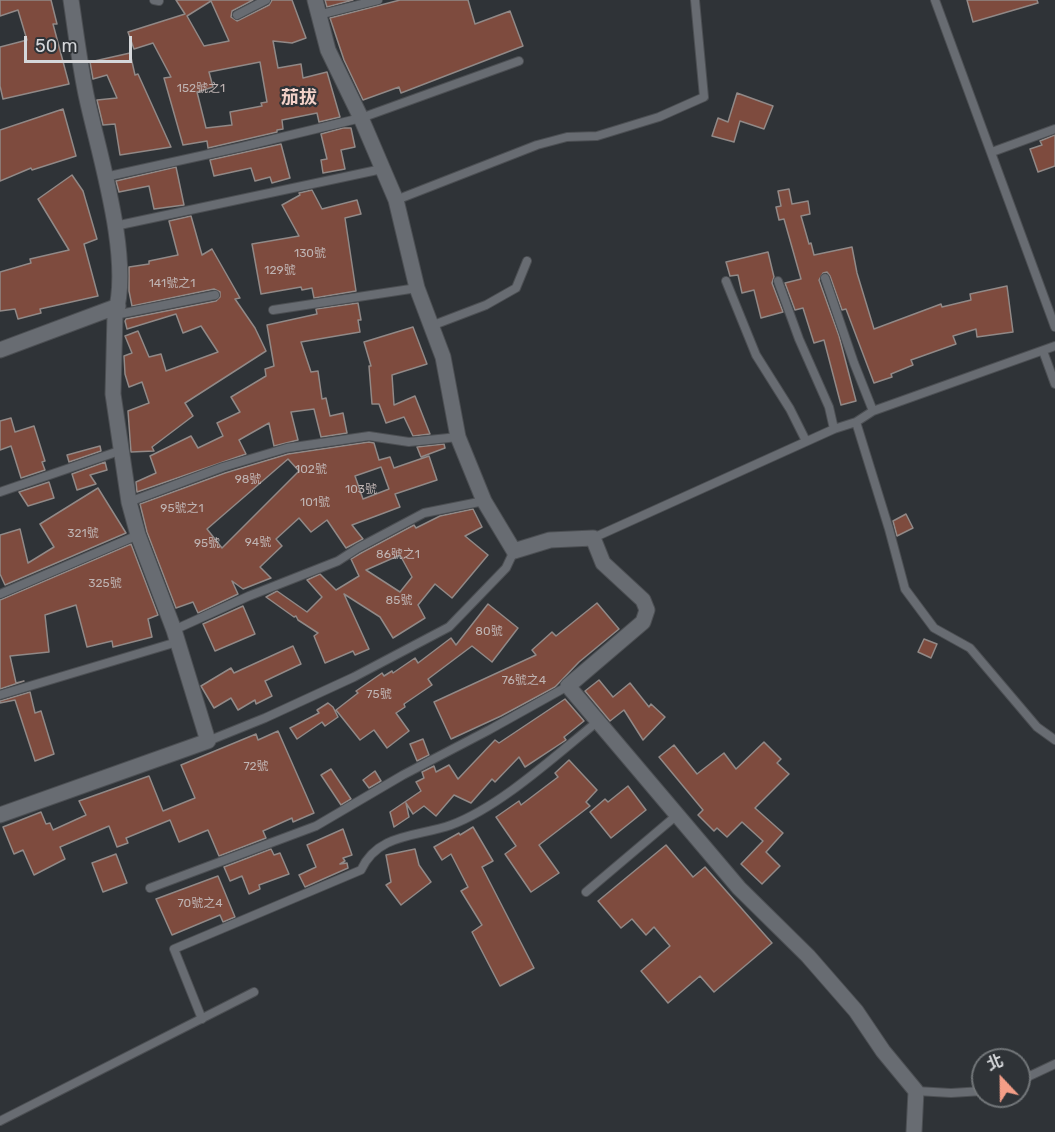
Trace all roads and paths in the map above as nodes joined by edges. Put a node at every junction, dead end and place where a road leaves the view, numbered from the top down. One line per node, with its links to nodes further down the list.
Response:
1 (71, 0): 13 (street)
2 (266, 0): 7 (lane)
3 (378, 0): 6 (lane)
4 (695, 0): 14 (lane)
5 (935, 0): 11 (lane)
6 (317, 7): 9 (street)
7 (237, 15)
8 (519, 61): 9 (lane)
9 (361, 118): 12 (street); 13 (lane)
10 (1055, 129): 11 (lane)
11 (992, 152): 25 (lane)
12 (382, 169): 14 (street); 15 (lane)
13 (105, 177): 15 (street)
14 (396, 200): 20 (street)
15 (115, 226): 22 (street)
16 (527, 261): 24 (lane)
17 (825, 278): 30 (lane)
18 (726, 281): 34 (lane)
19 (778, 281): 32 (lane)
20 (417, 288): 23 (lane); 24 (street)
21 (216, 295): 22 (lane)
22 (116, 310): 27 (street); 35 (street)
23 (273, 310)
24 (431, 326): 33 (street)
25 (1055, 327)
26 (1055, 345): 28 (lane)
27 (0, 350)
28 (1043, 351): 29 (lane); 30 (lane)
29 (1055, 384)
30 (873, 411): 31 (lane)
31 (856, 422): 32 (lane); 47 (lane)
32 (834, 429): 34 (lane)
33 (458, 437): 37 (street); 38 (lane)
34 (806, 441): 40 (lane)
35 (122, 450): 36 (lane); 38 (street)
36 (0, 492)
37 (484, 501): 41 (street); 43 (lane)
38 (129, 502): 39 (street)
39 (138, 535): 42 (lane); 43 (street)
40 (592, 538): 41 (street); 44 (street)
41 (514, 551): 48 (lane)
42 (0, 594)
43 (176, 636): 45 (lane); 48 (street)
44 (568, 686): 46 (street); 51 (lane)
45 (0, 695)
46 (597, 722): 50 (street); 54 (lane)
47 (1055, 740)
48 (208, 741): 49 (street)
49 (0, 815)
50 (676, 815): 52 (lane); 57 (street)
51 (150, 888)
52 (586, 892)
53 (254, 992): 54 (lane)
54 (202, 1019): 59 (lane)
55 (1055, 1064): 56 (lane)
56 (1031, 1075)
57 (916, 1091): 58 (lane); 60 (street)
58 (971, 1092)
59 (0, 1121)
60 (914, 1132)

